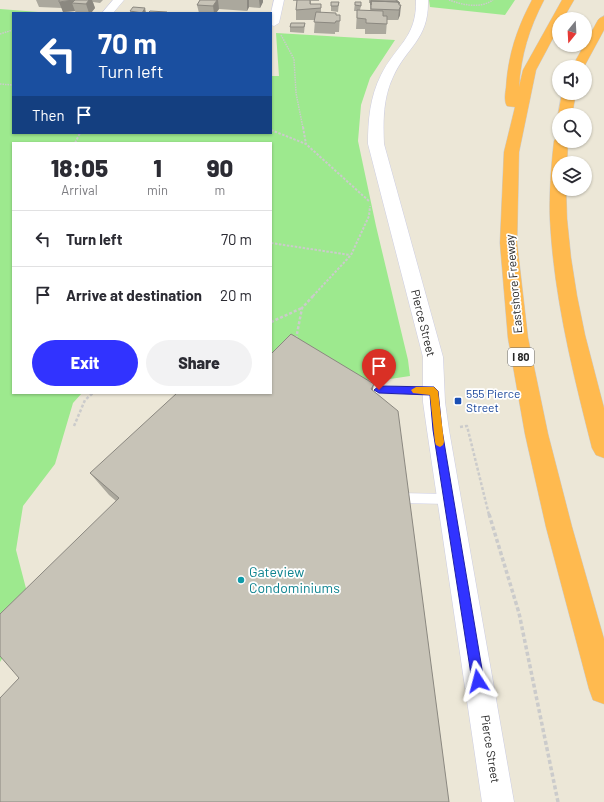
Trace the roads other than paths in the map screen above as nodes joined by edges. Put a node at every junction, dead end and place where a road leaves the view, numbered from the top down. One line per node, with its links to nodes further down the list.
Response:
1 (119, 0): 6 (street)
2 (280, 0): 8 (street)
3 (422, 0): 14 (street, Pierce Street)
4 (538, 0): 11 (highway)
5 (568, 0): 11 (highway, Eastshore Freeway / I 80)
6 (108, 12)
7 (604, 20): 9 (highway)
8 (274, 23)
9 (582, 60)
10 (561, 148): 16 (highway)
11 (510, 171): 19 (highway, Eastshore Freeway / I 80)
12 (354, 389): 13 (lane)
13 (392, 390): 14 (lane); 15 (lane)
14 (434, 391): 18 (street, Pierce Street)
15 (384, 401)
16 (604, 448)
17 (398, 498): 18 (lane)
18 (449, 499): 20 (street, Pierce Street)
19 (604, 689)
20 (498, 802)

